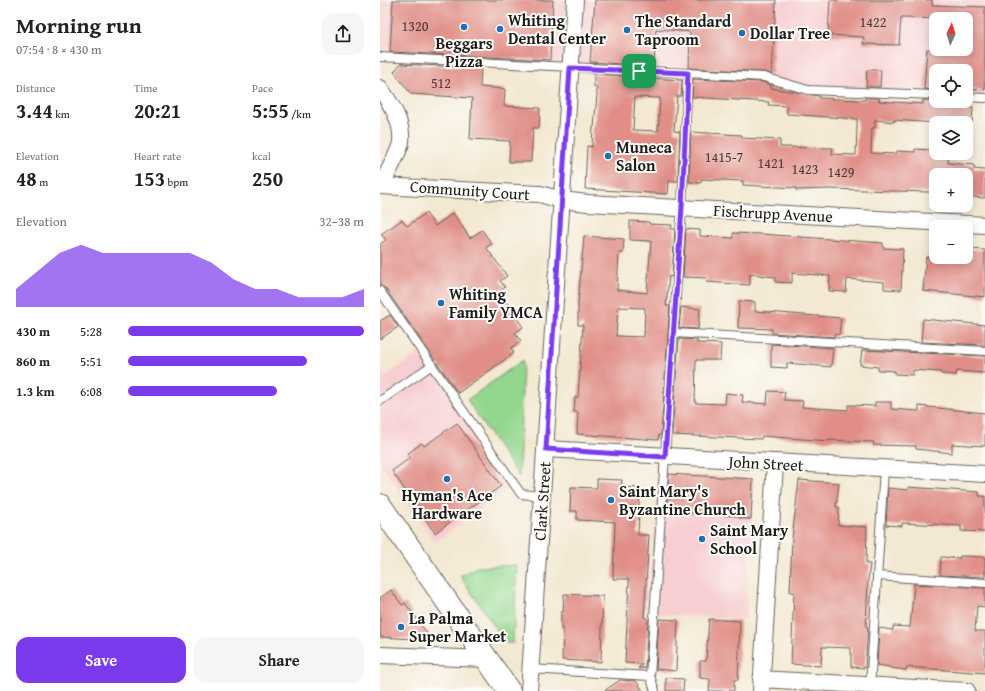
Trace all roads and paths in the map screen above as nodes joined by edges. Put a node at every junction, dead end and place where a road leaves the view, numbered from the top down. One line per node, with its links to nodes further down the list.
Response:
1 (575, 0): 3 (street, Clark Street)
2 (380, 57): 3 (lane)
3 (570, 68): 4 (lane); 10 (street, Clark Street)
4 (688, 73): 6 (lane); 11 (lane)
5 (380, 88): 9 (street)
6 (929, 95)
7 (973, 97): 8 (lane)
8 (985, 98)
9 (381, 185): 10 (street, Community Court)
10 (561, 200): 11 (street, Fischrupp Avenue); 18 (street, Clark Street)
11 (682, 208): 12 (street, Fischrupp Avenue); 14 (lane)
12 (985, 225)
13 (380, 291): 16 (lane)
14 (674, 333): 15 (lane); 19 (lane)
15 (985, 351)
16 (432, 365): 17 (lane); 23 (lane)
17 (380, 401)
18 (546, 449): 19 (street, John Street); 23 (street, Clark Street)
19 (665, 457): 20 (street, John Street); 30 (lane)
20 (775, 464): 21 (street, John Street); 31 (street)
21 (884, 469): 22 (street, John Street); 25 (lane)
22 (985, 474)
23 (543, 496): 29 (street, Clark Street)
24 (380, 505): 28 (main road)
25 (877, 576): 26 (lane); 32 (lane)
26 (985, 583)
27 (380, 654): 28 (street)
28 (487, 658): 33 (main road)
29 (530, 669): 30 (lane); 34 (street, Clark Street)
30 (650, 676): 35 (lane)
31 (761, 685): 32 (street)
32 (870, 688): 36 (street)
33 (509, 691)
34 (529, 691)
35 (655, 691)
36 (967, 691)

